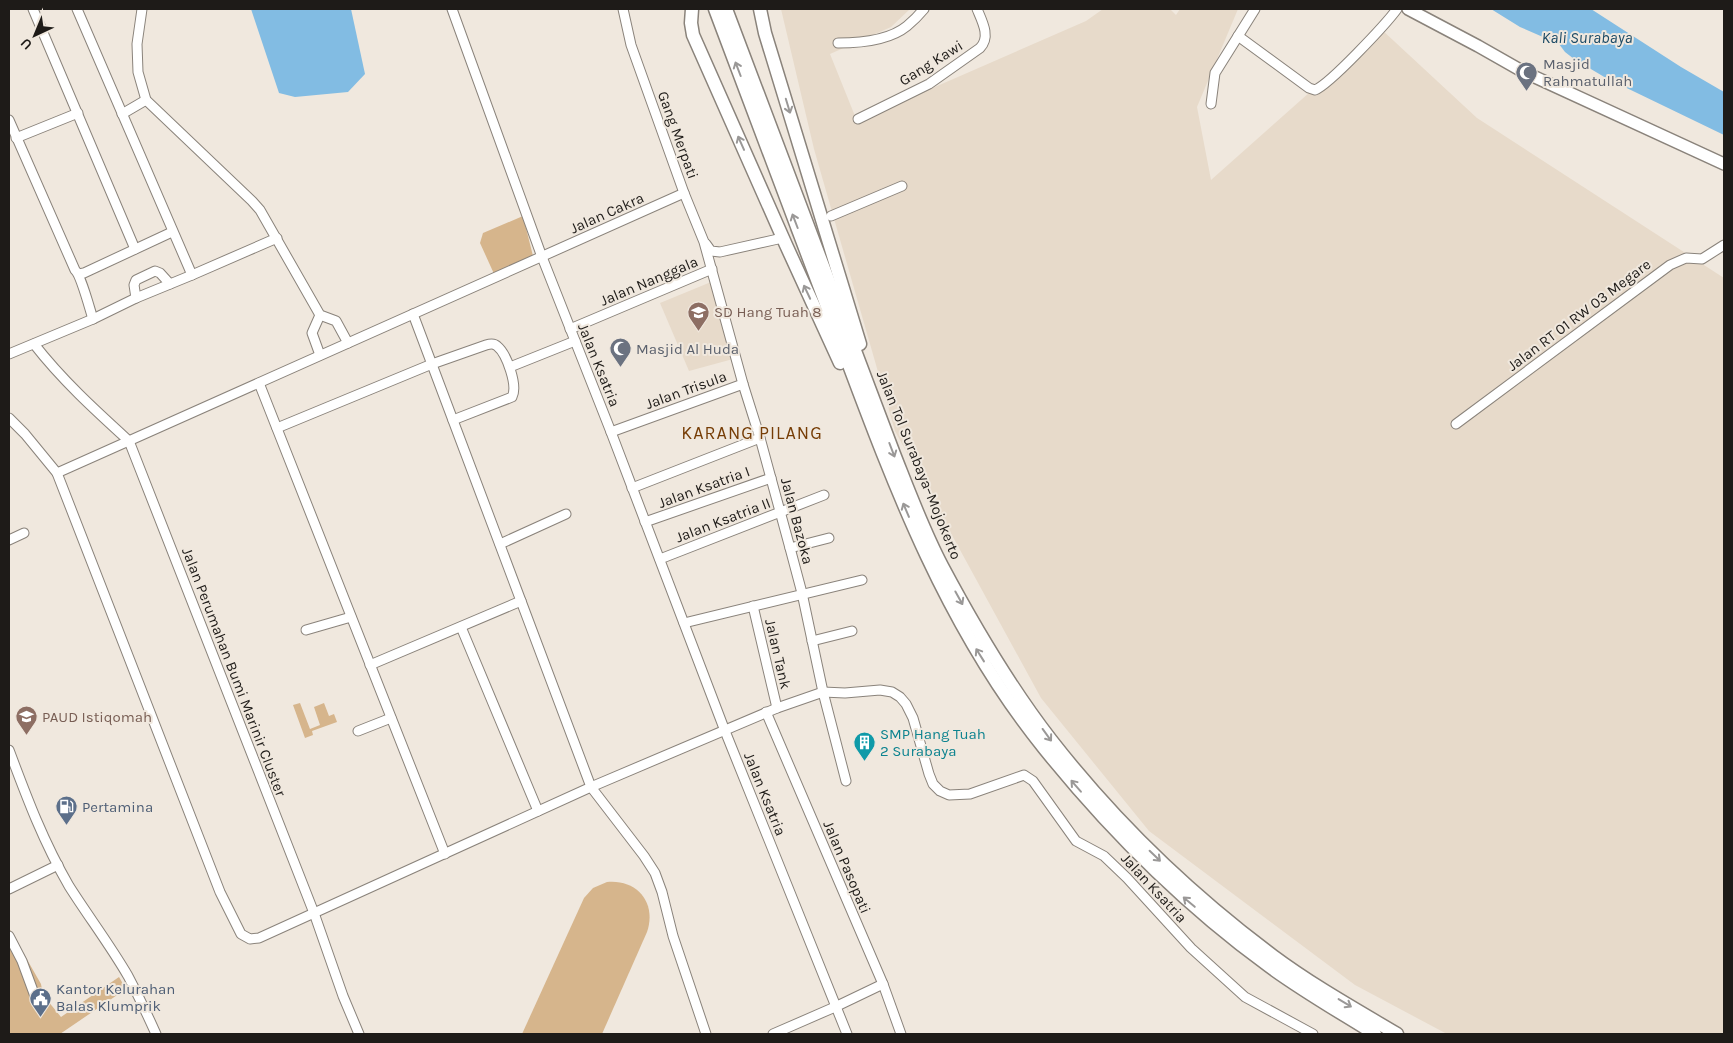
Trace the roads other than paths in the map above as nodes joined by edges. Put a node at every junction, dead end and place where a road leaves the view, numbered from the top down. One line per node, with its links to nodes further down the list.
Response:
1 (33, 9): 19 (street)
2 (77, 9): 20 (street)
3 (142, 9): 17 (street)
4 (452, 9): 34 (street, Jalan Ksatria)
5 (623, 9): 26 (street, Gang Merpati)
6 (692, 9): 58 (highway, one-way to 6)
7 (715, 9): 58 (highway, Jalan Tol Surabaya–Mojokerto, one-way to 7)
8 (726, 9): 53 (highway, Jalan Tol Surabaya–Mojokerto)
9 (760, 9): 53 (highway, one-way to 53)
10 (924, 9): 16 (street)
11 (977, 9): 22 (street, Gang Kawi)
12 (1255, 9): 15 (street)
13 (1396, 9): 15 (street)
14 (1408, 9): 24 (main road)
15 (1238, 36): 18 (street)
16 (838, 43)
17 (146, 100): 20 (street); 29 (street)
18 (1211, 104)
19 (78, 113): 23 (street); 33 (street)
20 (122, 114): 28 (street)
21 (9, 120): 23 (street)
22 (858, 120)
23 (16, 138): 36 (street)
24 (1724, 164)
25 (902, 186): 27 (street)
26 (684, 193): 31 (street, Gang Merpati); 34 (street, Jalan Cakra)
27 (831, 216)
28 (172, 232): 33 (street); 37 (street)
29 (277, 238): 37 (street); 41 (street)
30 (778, 239): 31 (street)
31 (704, 242): 35 (street, Gang Merpati)
32 (1724, 245): 56 (street, Jalan RT 01 RW 03 Megare)
33 (135, 249): 36 (street)
34 (542, 257): 40 (street); 43 (street, Jalan Ksatria)
35 (712, 269): 43 (street, Jalan Nanggala); 52 (street, Jalan Bazoka)
36 (79, 274): 42 (street)
37 (192, 276): 38 (street)
38 (170, 284): 39 (street); 39 (street)
39 (136, 298): 42 (street)
40 (413, 314): 45 (street); 49 (street)
41 (320, 315): 45 (street); 48 (street)
42 (93, 319): 46 (street)
43 (570, 329): 44 (street, Jalan Ksatria)
44 (575, 341): 50 (street); 59 (street, Jalan Ksatria)
45 (348, 343): 48 (street)
46 (34, 344): 47 (street); 61 (street, Jalan Perumahan Bumi Marinir Cluster)
47 (9, 354)
48 (320, 356): 51 (street)
49 (432, 364): 50 (street); 55 (street); 57 (street)
50 (510, 367): 55 (street)
51 (259, 383): 57 (street); 61 (street)
52 (743, 384): 59 (street, Jalan Trisula); 60 (street, Jalan Bazoka)
53 (875, 405): 103 (highway, Jalan Tol Surabaya–Mojokerto, one-way to 103)
54 (9, 418): 62 (street)
55 (452, 420): 72 (street)
56 (1456, 424)
57 (277, 428): 79 (street)
58 (874, 430): 103 (highway, Jalan Tol Surabaya–Mojokerto, one-way to 58)
59 (611, 432): 64 (street, Jalan Ksatria)
60 (760, 438): 63 (street, Jalan Bazoka); 64 (street)
61 (129, 441): 62 (street); 101 (street, Jalan Perumahan Bumi Marinir Cluster)
62 (57, 473): 101 (street)
63 (771, 478): 66 (street, Jalan Bazoka); 68 (street, Jalan Ksatria I)
64 (632, 488): 68 (street, Jalan Ksatria)
65 (824, 495): 66 (street, Jalan Ksatria II)
66 (780, 513): 73 (street, Jalan Bazoka); 74 (street, Jalan Ksatria II)
67 (566, 514): 72 (street)
68 (645, 522): 74 (street, Jalan Ksatria)
69 (24, 532): 71 (street)
70 (829, 538): 73 (street)
71 (9, 540)
72 (500, 544): 77 (street)
73 (790, 548): 76 (street, Jalan Bazoka)
74 (660, 558): 80 (street, Jalan Ksatria)
75 (862, 580): 76 (street)
76 (802, 593): 78 (street); 84 (street, Jalan Bazoka)
77 (521, 601): 81 (street); 96 (street)
78 (753, 606): 80 (street); 87 (street, Jalan Tank)
79 (351, 617): 82 (street); 85 (street)
80 (684, 623): 91 (street, Jalan Ksatria)
81 (461, 628): 85 (street); 97 (street)
82 (306, 630)
83 (852, 631): 84 (street)
84 (812, 641): 86 (street, Jalan Bazoka)
85 (370, 666): 89 (street)
86 (823, 692): 87 (street, Jalan Ksatria); 95 (street, Jalan Bazoka); 115 (street, Jalan Ksatria)
87 (777, 708): 88 (street, Jalan Ksatria)
88 (766, 712): 91 (street, Jalan Ksatria); 105 (street, Jalan Pasopati)
89 (391, 718): 90 (street); 98 (street)
90 (358, 731)
91 (725, 731): 96 (street); 107 (street, Jalan Ksatria)
92 (9, 750): 93 (street)
93 (19, 775): 94 (street); 99 (street)
94 (9, 780)
95 (846, 781)
96 (591, 787): 97 (street); 111 (street)
97 (538, 812): 98 (street)
98 (445, 854): 101 (street)
99 (58, 865): 100 (street); 109 (street)
100 (9, 889)
101 (314, 914): 110 (street, Jalan Perumahan Bumi Marinir Cluster)
102 (9, 936): 106 (street)
103 (1271, 961): 104 (highway, Jalan Tol Surabaya–Mojokerto)
104 (1300, 982): 116 (highway, Jalan Tol Surabaya–Mojokerto); 117 (highway, Jalan Tol Surabaya–Mojokerto, one-way to 117)
105 (882, 984): 107 (street); 114 (street, Jalan Pasopati)
106 (36, 999)
107 (835, 1007): 108 (street); 113 (street, Jalan Ksatria)
108 (783, 1032): 112 (street)
109 (156, 1034)
110 (359, 1034)
111 (706, 1034)
112 (773, 1034)
113 (847, 1034)
114 (901, 1034)
115 (1313, 1034)
116 (1375, 1034)
117 (1397, 1034)

